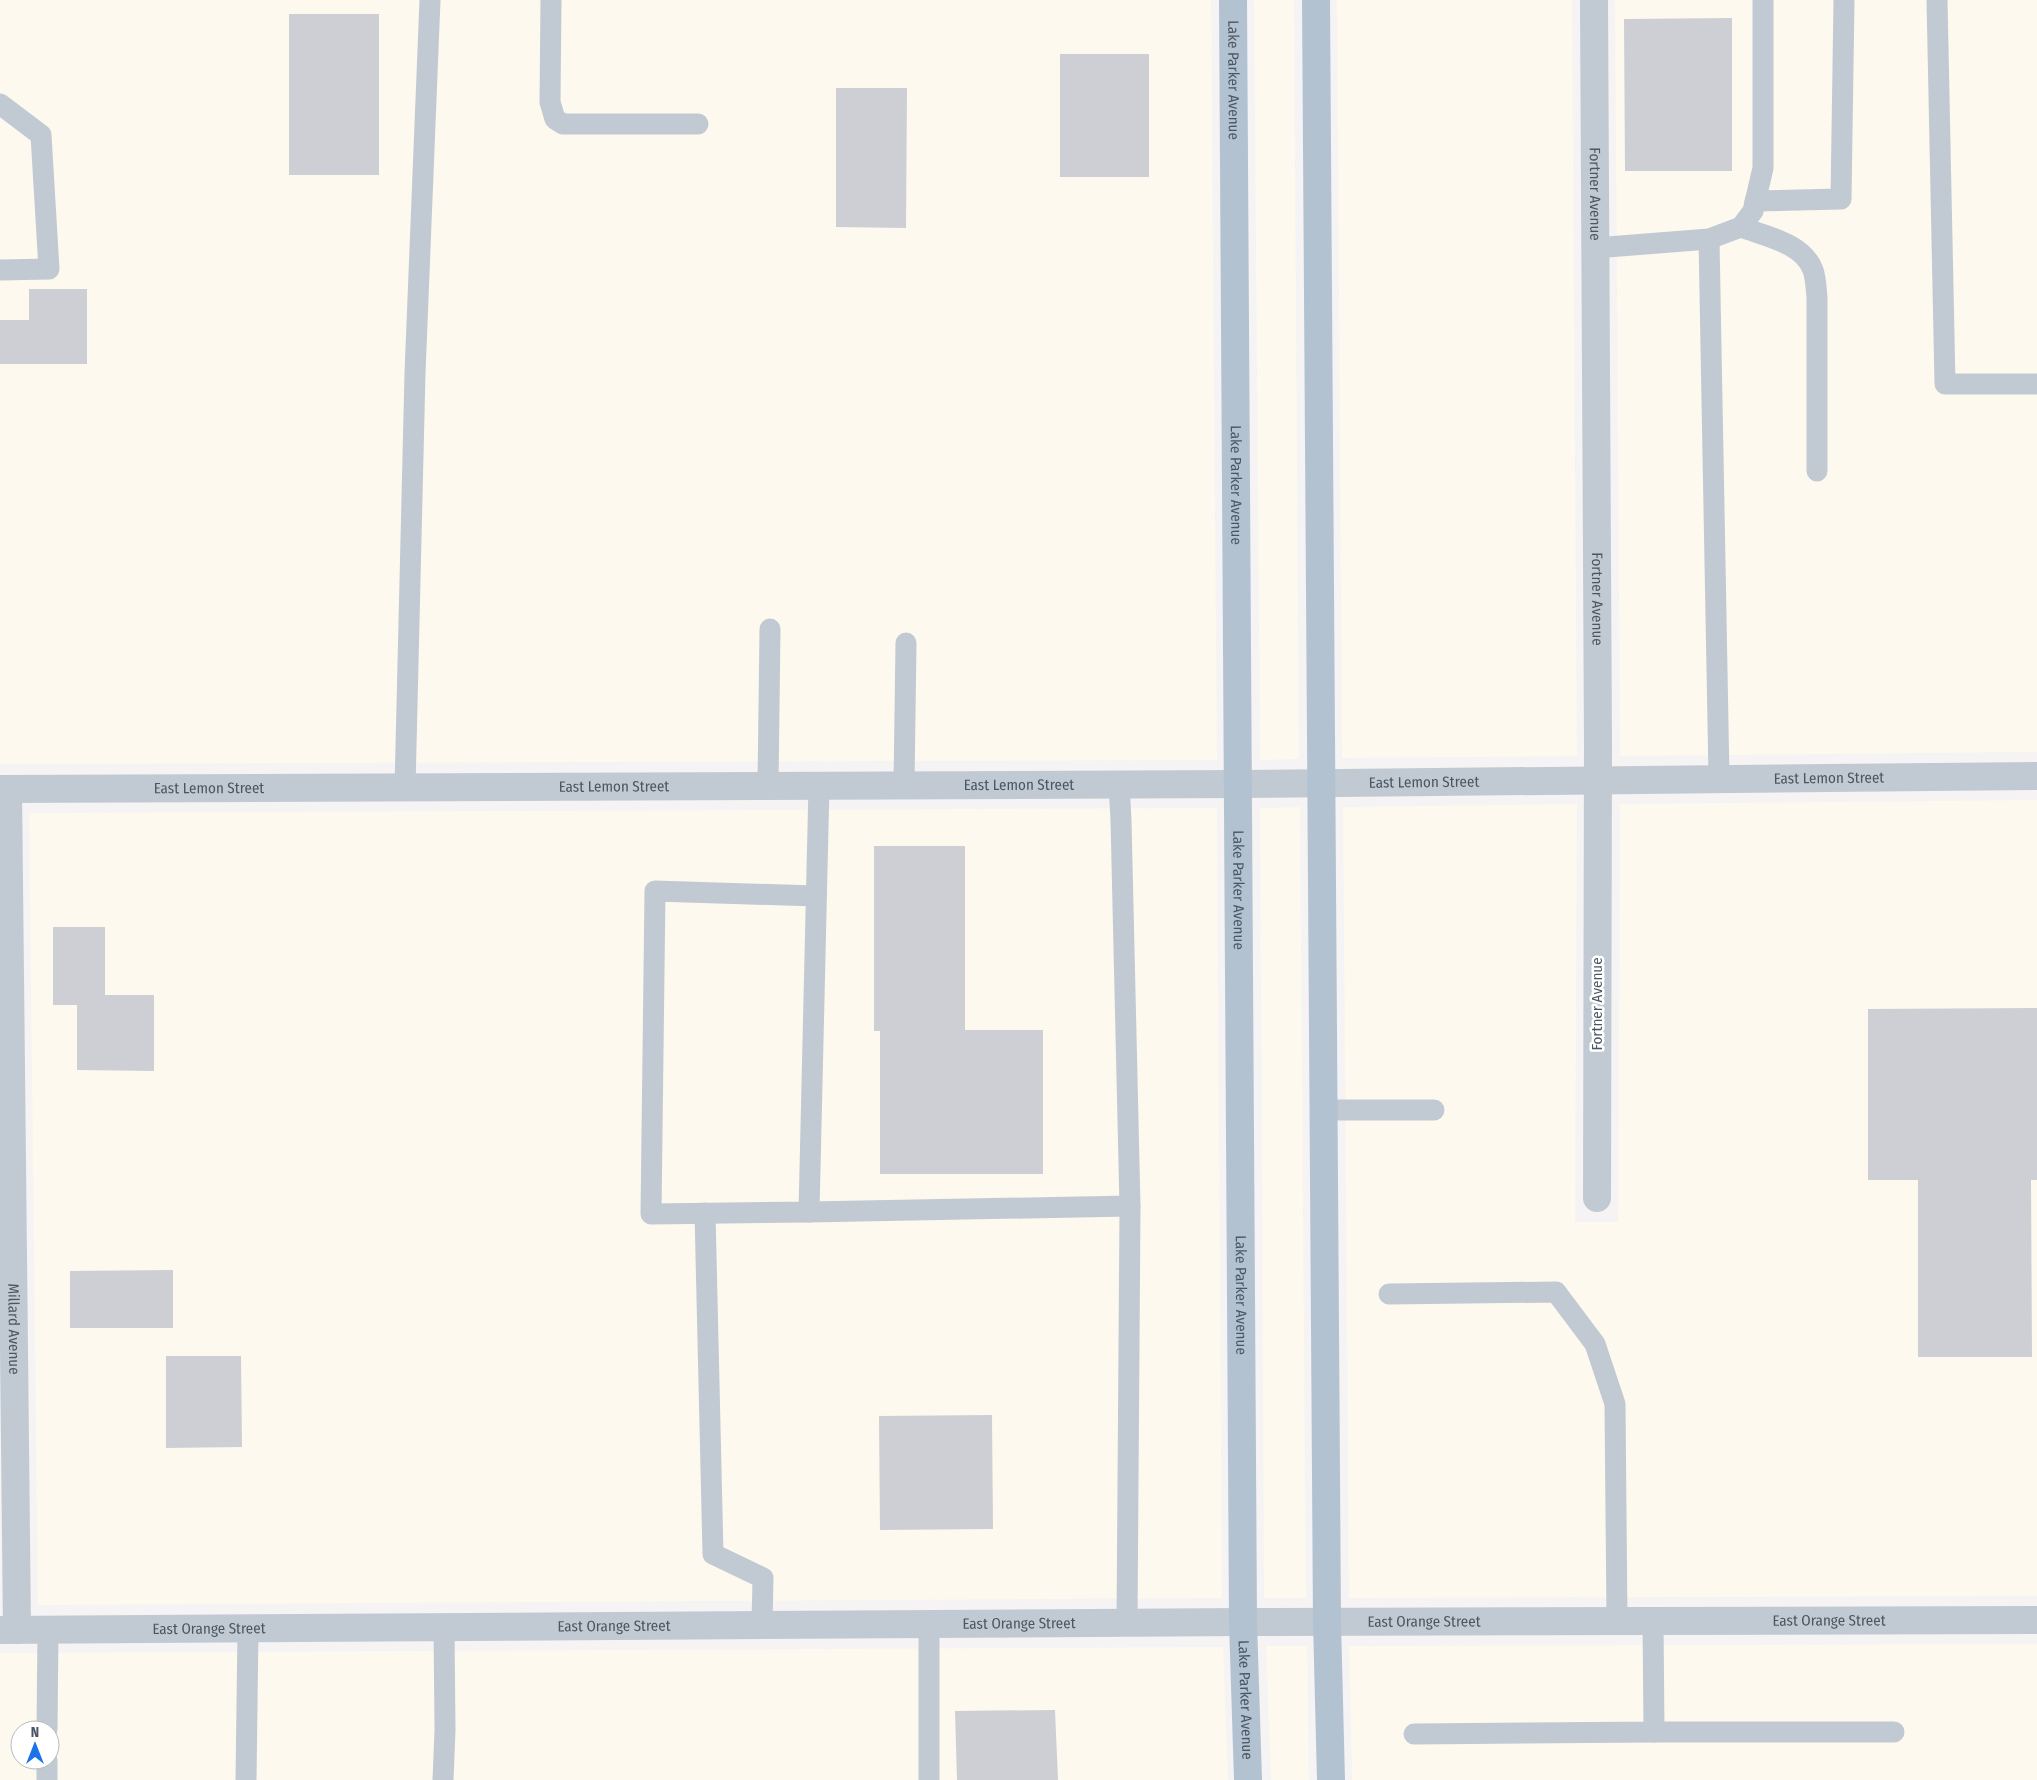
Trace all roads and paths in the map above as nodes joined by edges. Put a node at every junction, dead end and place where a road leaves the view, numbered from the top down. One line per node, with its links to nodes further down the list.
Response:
1 (430, 0): 29 (lane)
2 (551, 0): 10 (lane)
3 (1233, 0): 25 (main road, Lake Parker Avenue)
4 (1316, 0): 23 (main road)
5 (1594, 0): 14 (street, Fortner Avenue)
6 (1763, 0): 11 (lane)
7 (1844, 0): 11 (lane)
8 (1937, 0): 16 (lane)
9 (0, 104): 15 (lane)
10 (698, 124)
11 (1756, 201): 12 (lane)
12 (1741, 227): 13 (lane); 17 (lane)
13 (1709, 239): 14 (lane); 21 (lane)
14 (1595, 248): 22 (street, Fortner Avenue)
15 (0, 270)
16 (2037, 384)
17 (1817, 471)
18 (770, 629): 28 (lane)
19 (906, 643): 27 (lane)
20 (2037, 776): 21 (street, East Lemon Street)
21 (1719, 778): 22 (street, East Lemon Street)
22 (1598, 780): 23 (street, East Lemon Street); 34 (street, Fortner Avenue)
23 (1321, 783): 25 (street, East Lemon Street); 32 (main road)
24 (1119, 784): 25 (street, East Lemon Street); 27 (street, East Lemon Street); 35 (lane)
25 (1239, 784): 43 (main road, Lake Parker Avenue)
26 (819, 785): 27 (street, East Lemon Street); 28 (street, East Lemon Street); 31 (lane)
27 (904, 785)
28 (768, 786): 29 (street, East Lemon Street)
29 (405, 788): 30 (street, East Lemon Street)
30 (4, 789): 50 (street, Millard Avenue)
31 (816, 896): 36 (lane); 37 (lane)
32 (1324, 1110): 33 (lane); 44 (main road)
33 (1434, 1110)
34 (1597, 1198)
35 (1130, 1206): 36 (lane); 42 (lane)
36 (809, 1212): 37 (lane)
37 (705, 1213): 46 (lane)
38 (1389, 1294): 40 (lane)
39 (2037, 1620): 41 (street, East Orange Street)
40 (1617, 1621): 41 (street, East Orange Street); 44 (street, East Orange Street)
41 (1653, 1621): 52 (lane)
42 (1127, 1622): 43 (street, East Orange Street); 45 (street, East Orange Street)
43 (1243, 1622): 44 (street, East Orange Street); 58 (main road, Lake Parker Avenue)
44 (1328, 1622): 59 (main road)
45 (929, 1624): 46 (street, East Orange Street); 57 (lane)
46 (762, 1625): 47 (street, East Orange Street)
47 (444, 1627): 49 (street, East Orange Street); 56 (lane)
48 (48, 1629): 49 (street, East Orange Street); 50 (street, East Orange Street); 51 (lane)
49 (248, 1629): 55 (lane)
50 (8, 1630)
51 (47, 1720)
52 (1654, 1732): 53 (lane); 54 (lane)
53 (1894, 1732)
54 (1414, 1734)
55 (246, 1780)
56 (443, 1780)
57 (929, 1780)
58 (1248, 1780)
59 (1331, 1780)

